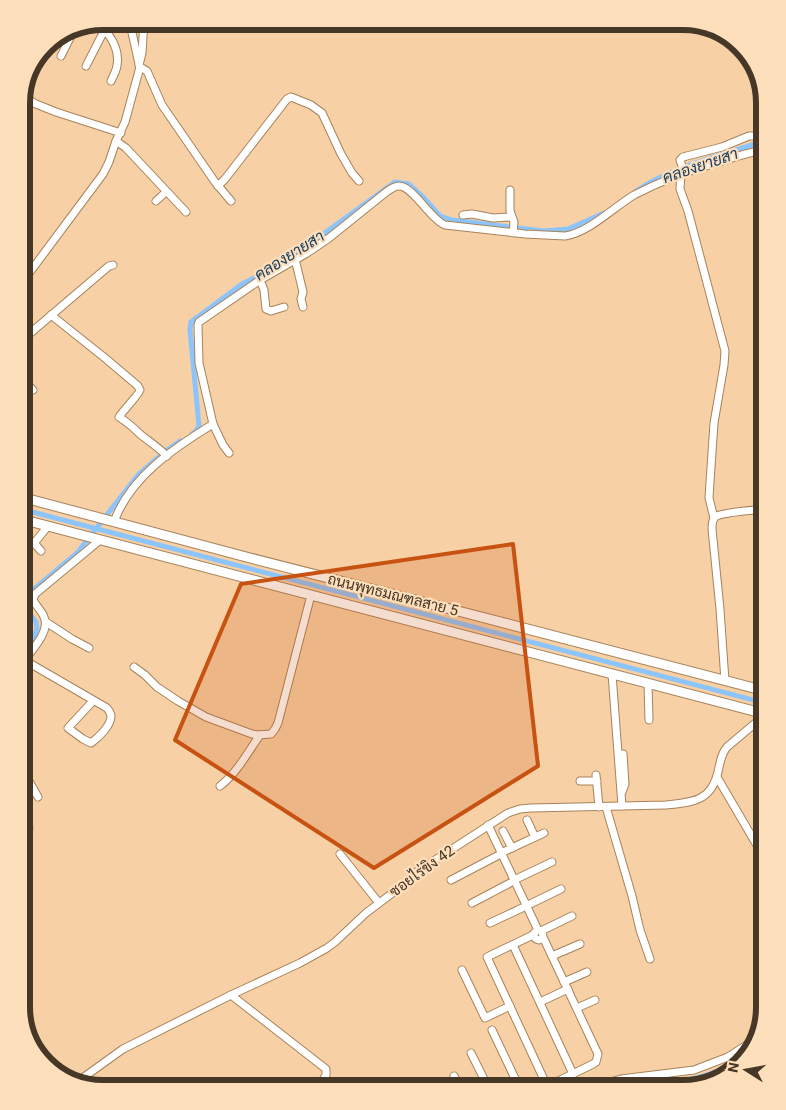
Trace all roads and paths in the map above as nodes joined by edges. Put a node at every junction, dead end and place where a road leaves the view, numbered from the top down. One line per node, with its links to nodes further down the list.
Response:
1 (104, 30): 7 (street)
2 (106, 30): 9 (street)
3 (130, 30): 8 (street)
4 (143, 30): 8 (street)
5 (70, 38): 6 (street)
6 (61, 56)
7 (86, 66)
8 (140, 66): 11 (street); 18 (street)
9 (111, 82)
10 (30, 100): 11 (street)
11 (121, 133): 13 (street)
12 (756, 136): 15 (street)
13 (116, 141): 21 (street); 29 (street)
14 (756, 152): 15 (street)
15 (682, 169): 16 (street); 19 (street)
16 (669, 178): 19 (street); 26 (street)
17 (359, 181): 18 (street)
18 (218, 186): 23 (street)
19 (680, 189): 42 (street)
20 (510, 190): 26 (street)
21 (166, 192): 22 (street); 24 (street)
22 (156, 201)
23 (231, 201)
24 (186, 212)
25 (463, 216): 26 (street)
26 (513, 225): 27 (street)
27 (295, 259): 30 (street); 32 (street)
28 (113, 265): 33 (street)
29 (30, 272)
30 (260, 280): 31 (street); 37 (street)
31 (284, 307)
32 (303, 307)
33 (50, 315): 34 (street); 39 (street)
34 (30, 333)
35 (30, 387): 36 (street)
36 (33, 390)
37 (213, 424): 38 (street); 39 (street)
38 (229, 452)
39 (164, 453): 44 (street)
40 (30, 499): 44 (main road, ถนนพุทธมณฑลสาย 5)
41 (756, 510): 42 (street)
42 (714, 518): 55 (street)
43 (30, 522): 45 (main road, ถนนพุทธมณฑลสาย 5)
44 (113, 522): 55 (main road, ถนนพุทธมณฑลสาย 5)
45 (48, 526): 46 (main road, ถนนพุทธมณฑลสาย 5); 47 (street)
46 (98, 540): 48 (main road, ถนนพุทธมณฑลสาย 5); 49 (street)
47 (41, 550)
48 (311, 595): 54 (main road, ถนนพุทธมณฑลสาย 5); 62 (street)
49 (46, 622): 50 (street); 51 (street)
50 (89, 648)
51 (30, 653)
52 (30, 666): 58 (street)
53 (134, 667): 62 (street)
54 (615, 675): 56 (main road, ถนนพุทธมณฑลสาย 5); 68 (street)
55 (725, 681): 57 (main road, ถนนพุทธมณฑลสาย 5)
56 (648, 684): 59 (main road, ถนนพุทธมณฑลสาย 5); 60 (street)
57 (756, 690)
58 (93, 701): 58 (street)
59 (756, 712)
60 (649, 720)
61 (756, 722): 63 (street, ซอยไร่ขิง 42)
62 (260, 735): 66 (street)
63 (717, 777): 68 (street, ซอยไร่ขิง 42); 75 (street)
64 (580, 781): 69 (street)
65 (30, 782): 67 (street)
66 (220, 786)
67 (38, 797)
68 (622, 806): 69 (street, ซอยไร่ขิง 42)
69 (602, 807): 71 (street, ซอยไร่ขิง 42); 92 (street)
70 (527, 820): 74 (street)
71 (486, 826): 78 (street); 83 (street, ซอยไร่ขิง 42)
72 (503, 831): 76 (street)
73 (544, 833): 74 (street)
74 (535, 837): 76 (street)
75 (756, 844)
76 (512, 848): 78 (street)
77 (340, 854): 83 (street)
78 (499, 854): 80 (street); 81 (street)
79 (552, 862): 81 (street)
80 (451, 880)
81 (512, 882): 84 (street); 85 (street)
82 (561, 889): 85 (street)
83 (379, 902): 96 (street, ซอยไร่ขิง 42)
84 (472, 903)
85 (524, 907): 87 (street); 88 (street)
86 (572, 916): 88 (street)
87 (490, 923)
88 (538, 933): 90 (street); 91 (street)
89 (580, 944): 91 (street)
90 (513, 945): 98 (street); 99 (street)
91 (552, 956): 95 (street)
92 (650, 959)
93 (462, 970): 99 (street)
94 (587, 972): 95 (street)
95 (566, 986): 98 (street); 100 (street)
96 (231, 995): 106 (street, ซอยไร่ขิง 42); 107 (street)
97 (595, 1000): 100 (street)
98 (540, 1002): 104 (street)
99 (510, 1006): 111 (street)
100 (577, 1008): 104 (street)
101 (492, 1030): 110 (street)
102 (745, 1046): 113 (street)
103 (471, 1053): 109 (street)
104 (573, 1074): 112 (street)
105 (454, 1076): 108 (street)
106 (83, 1077)
107 (323, 1080)
108 (456, 1080)
109 (484, 1080)
110 (516, 1080)
111 (542, 1080)
112 (560, 1080)
113 (615, 1080)

